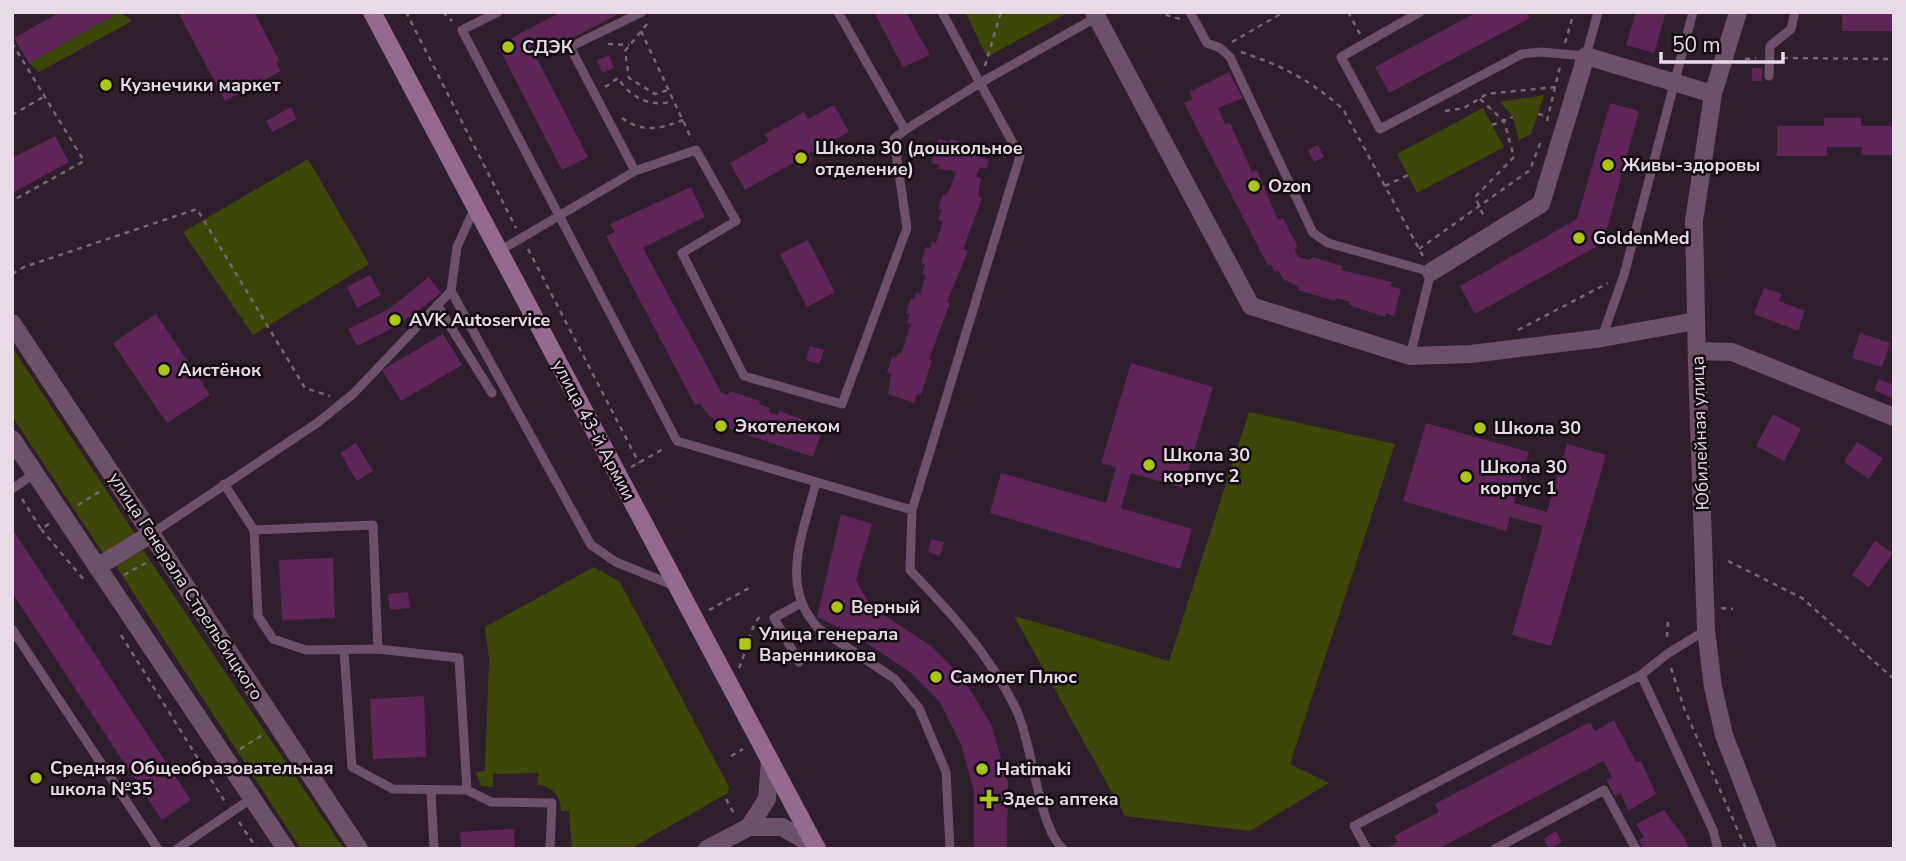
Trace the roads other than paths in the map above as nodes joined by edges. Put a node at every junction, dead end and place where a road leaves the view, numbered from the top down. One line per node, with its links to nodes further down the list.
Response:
1 (372, 12): 20 (main road, улица 43-й Армии)
2 (498, 12): 21 (lane)
3 (642, 12): 19 (lane)
4 (838, 12): 18 (lane)
5 (942, 12): 15 (lane)
6 (1190, 12): 23 (lane)
7 (1420, 12): 13 (lane)
8 (1598, 12): 13 (lane)
9 (1693, 12): 16 (lane)
10 (1738, 12): 17 (street, Юбилейная улица)
11 (1795, 12): 14 (lane)
12 (1095, 15): 15 (lane); 30 (street)
13 (1586, 56): 16 (street); 23 (street)
14 (1769, 76)
15 (981, 83): 18 (lane); 38 (lane)
16 (1674, 83): 17 (street); 28 (lane)
17 (1713, 94): 26 (street, Юбилейная улица)
18 (905, 130): 19 (lane)
19 (635, 171): 21 (lane)
20 (475, 207): 22 (main road, улица 43-й Армии); 24 (lane)
21 (560, 218): 22 (lane); 35 (lane)
22 (500, 243): 42 (main road, улица 43-й Армии)
23 (1431, 272): 30 (lane)
24 (451, 291): 25 (lane); 42 (lane)
25 (437, 305): 31 (lane); 36 (lane)
26 (1696, 321): 28 (street); 29 (street, Юбилейная улица)
27 (12, 323): 40 (street, улица Генерала Стрельбицкого)
28 (1602, 338): 30 (street)
29 (1697, 351): 32 (street); 45 (street, Юбилейная улица)
30 (1409, 356)
31 (492, 393)
32 (1894, 417)
33 (12, 439): 34 (street)
34 (35, 474): 37 (lane); 41 (street)
35 (816, 482): 38 (lane); 43 (lane)
36 (224, 484): 39 (lane); 40 (lane)
37 (13, 489)
38 (912, 510): 64 (lane)
39 (254, 530): 46 (lane); 47 (lane)
40 (151, 534): 41 (street); 59 (street, улица Генерала Стрельбицкого)
41 (97, 567): 53 (street)
42 (677, 586): 50 (main road, улица 43-й Армии)
43 (801, 603): 48 (lane); 63 (lane)
44 (12, 629): 56 (lane)
45 (1706, 630): 49 (lane); 69 (street, Юбилейная улица)
46 (378, 649): 47 (lane); 52 (lane)
47 (344, 650): 51 (lane)
48 (799, 662)
49 (1641, 675): 65 (lane); 68 (lane)
50 (770, 761): 54 (street); 55 (main road, улица 43-й Армии)
51 (431, 790): 52 (lane); 60 (lane)
52 (467, 790): 61 (lane)
53 (252, 798): 57 (lane); 58 (street)
54 (749, 827): 55 (street); 62 (street)
55 (816, 848)
56 (158, 849)
57 (177, 849)
58 (286, 849)
59 (359, 849)
60 (434, 849)
61 (550, 849)
62 (707, 849)
63 (950, 849)
64 (1062, 849)
65 (1367, 849)
66 (1495, 849): 67 (lane)
67 (1636, 849)
68 (1718, 849)
69 (1768, 849)

